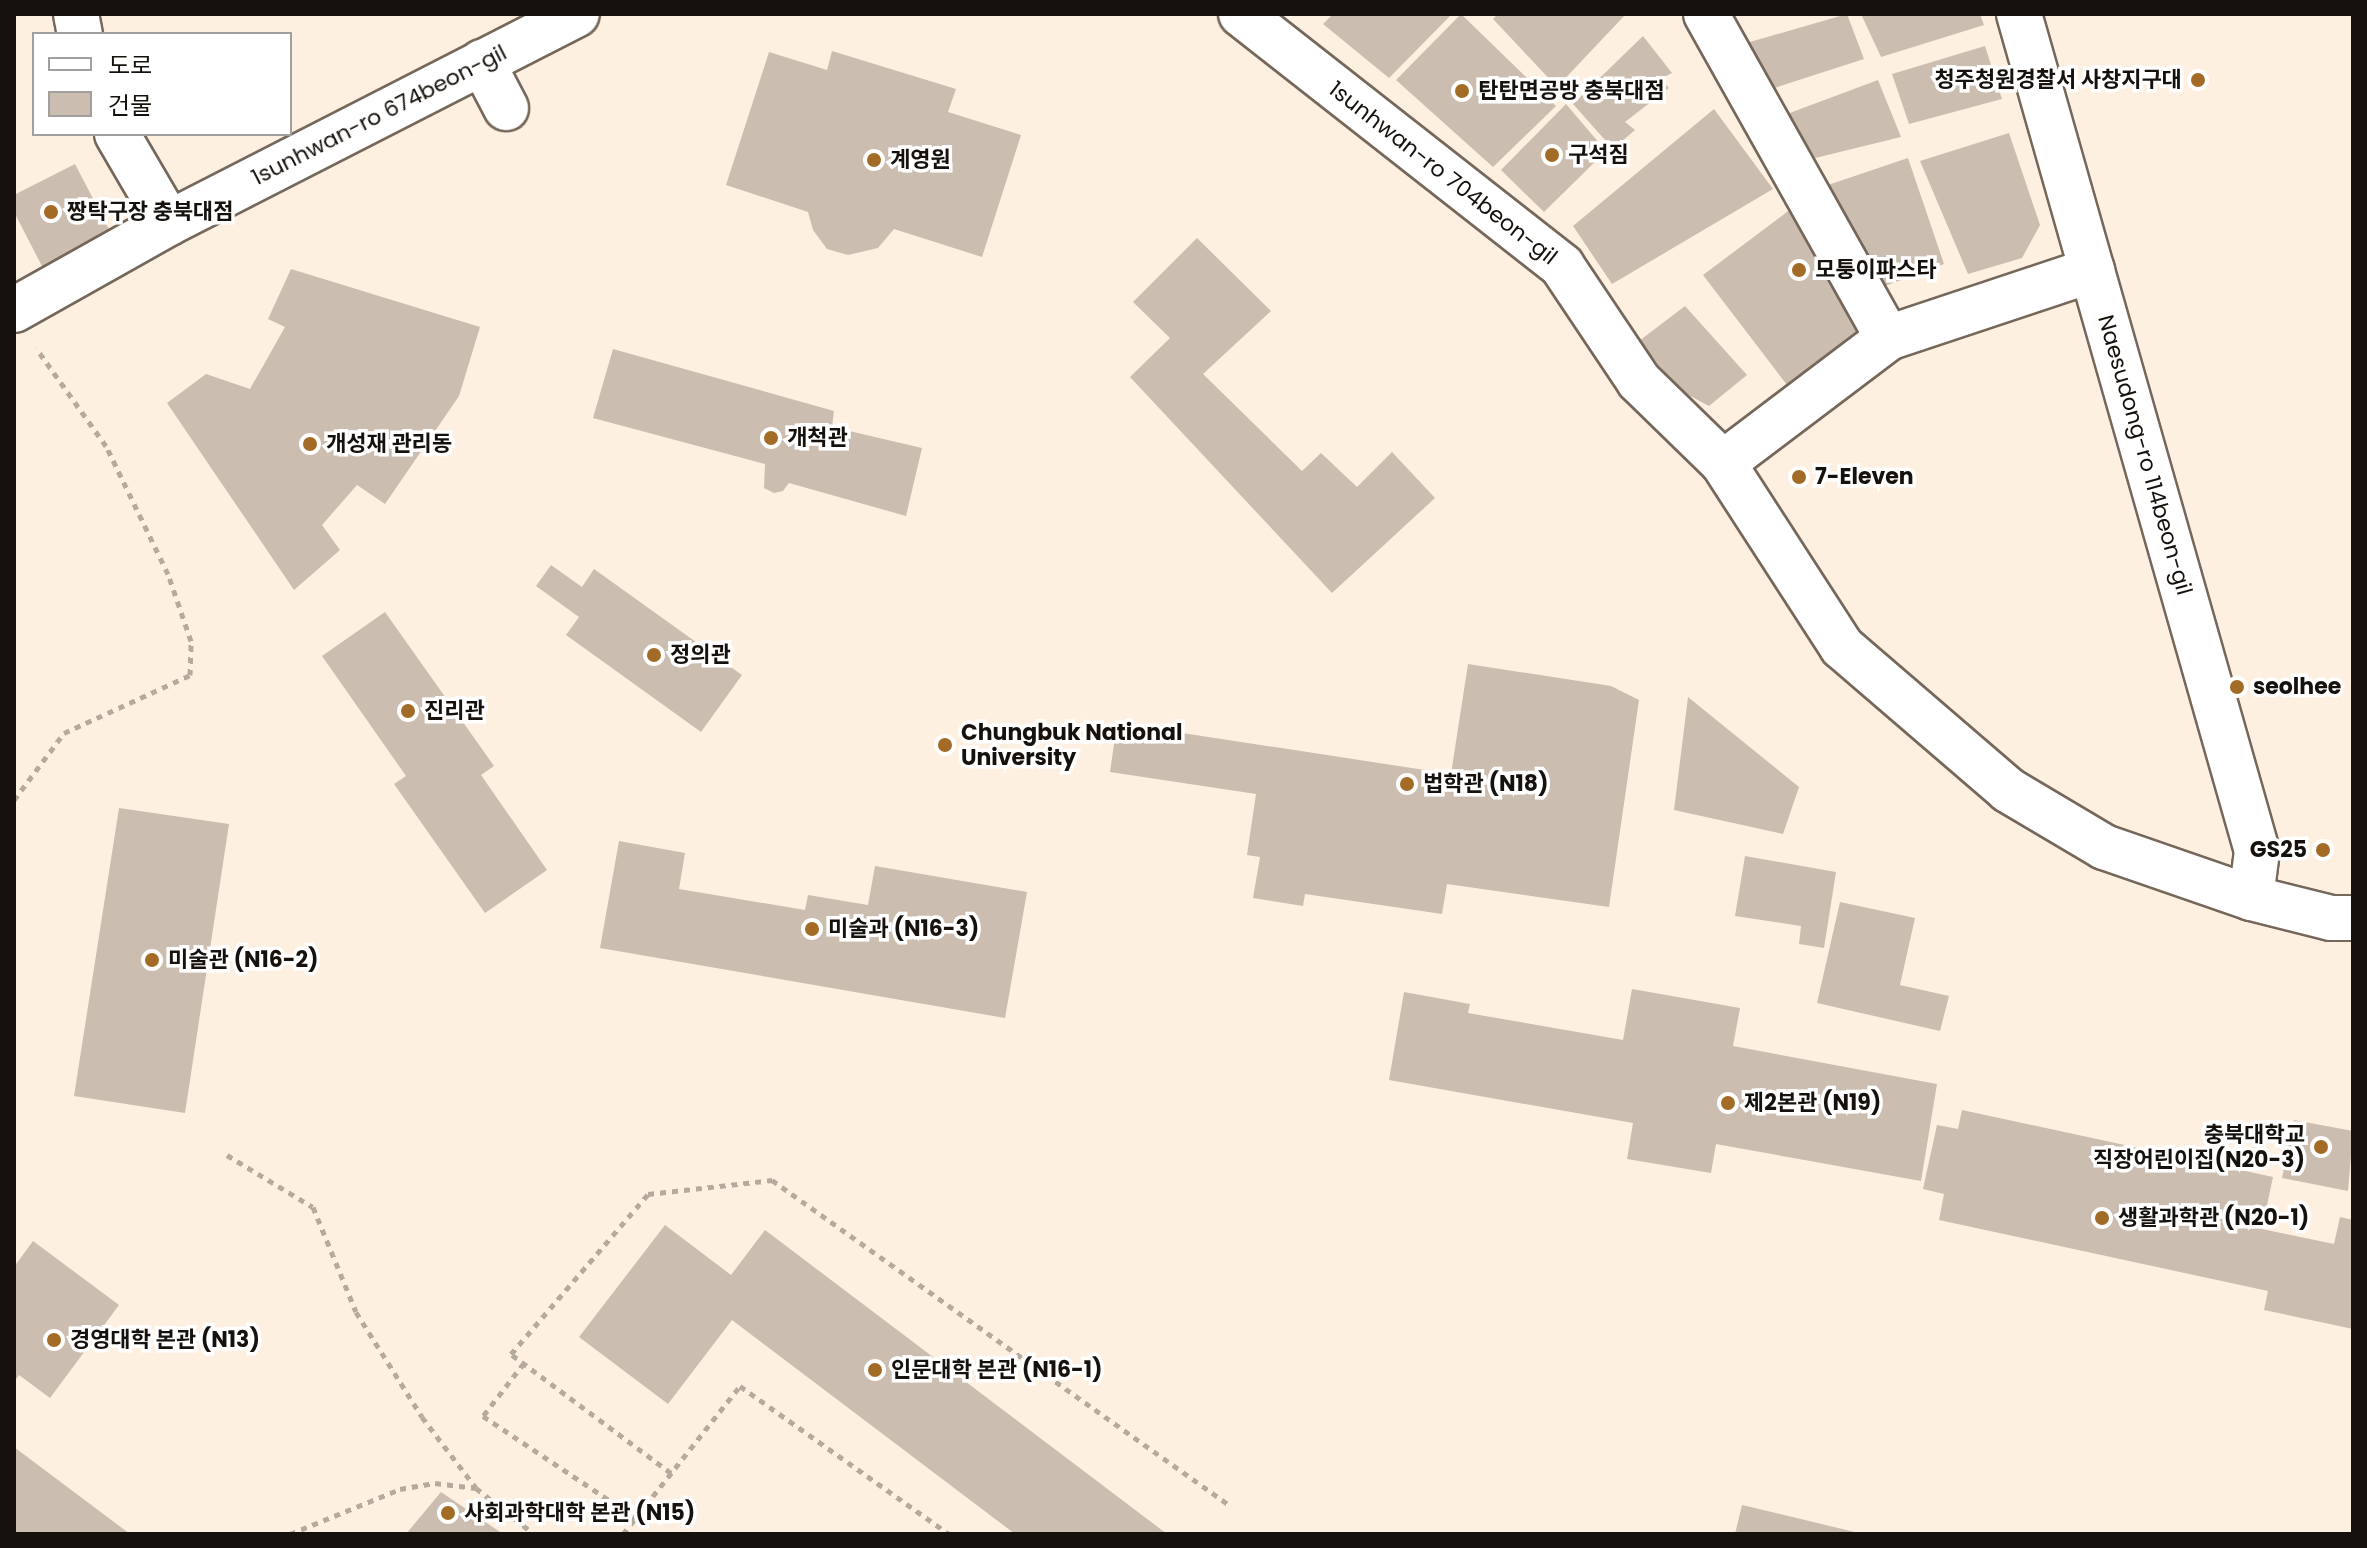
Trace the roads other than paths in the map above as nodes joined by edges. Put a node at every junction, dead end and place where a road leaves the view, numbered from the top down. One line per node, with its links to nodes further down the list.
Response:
1 (577, 14): 5 (street, 1sunhwan-ro 674beon-gil)
2 (1241, 14): 12 (street, 1sunhwan-ro 704beon-gil)
3 (1706, 14): 11 (street)
4 (2019, 14): 9 (street, Naesudong-ro 114beon-gil)
5 (482, 62): 6 (street); 8 (street, 1sunhwan-ro 674beon-gil)
6 (506, 108)
7 (118, 136): 8 (street)
8 (169, 223): 10 (street, 1sunhwan-ro 674beon-gil)
9 (2092, 270): 11 (street); 13 (street, Naesudong-ro 114beon-gil)
10 (23, 327)
11 (1888, 338): 12 (street)
12 (1723, 463): 13 (street, 1sunhwan-ro 704beon-gil)
13 (2251, 898): 14 (street, 1sunhwan-ro 704beon-gil)
14 (2353, 918)

